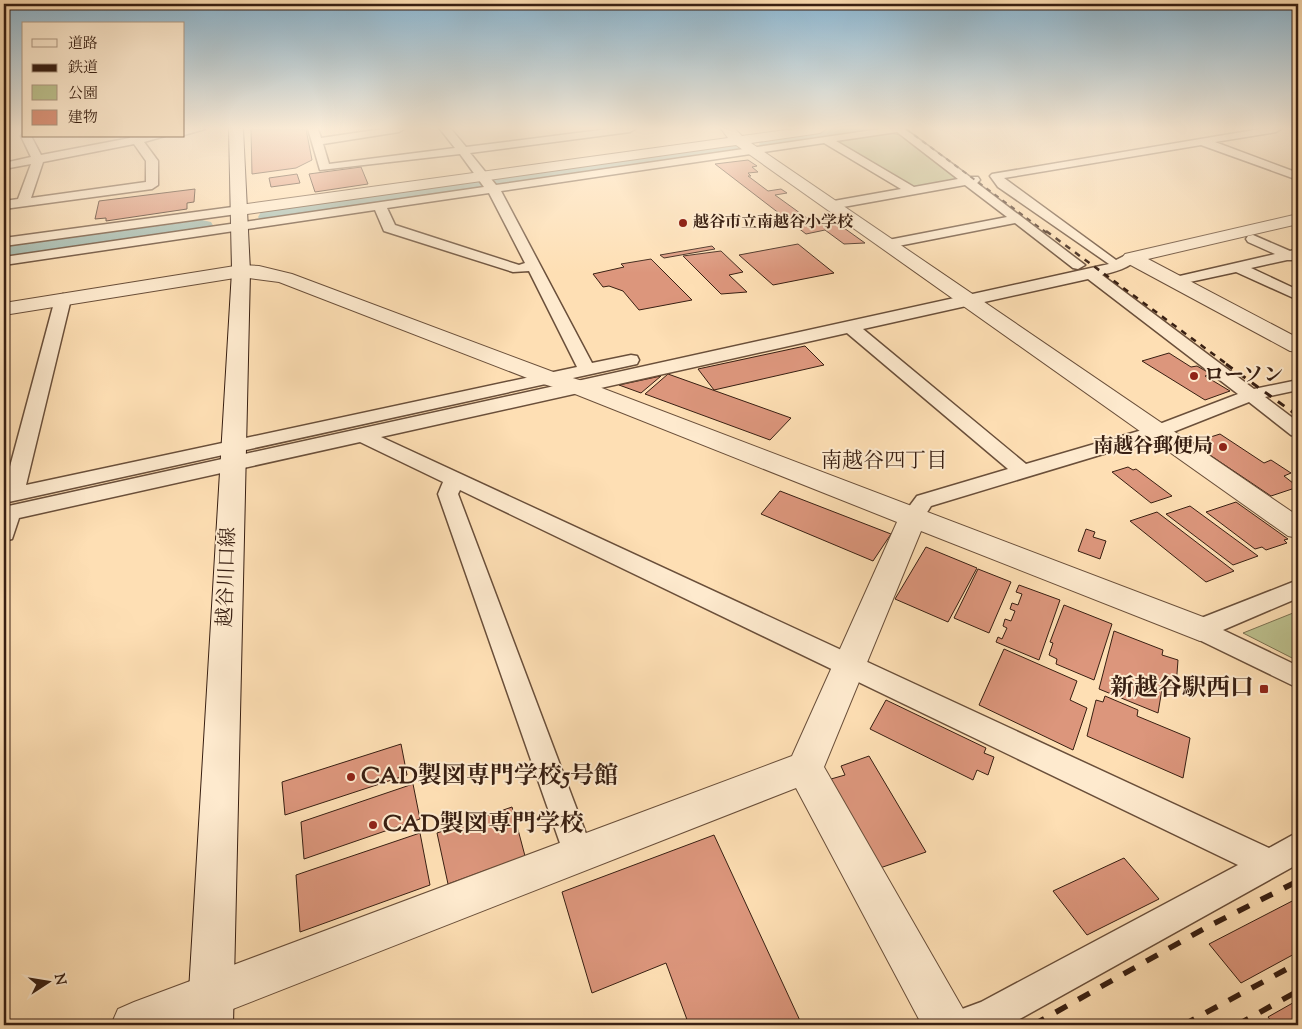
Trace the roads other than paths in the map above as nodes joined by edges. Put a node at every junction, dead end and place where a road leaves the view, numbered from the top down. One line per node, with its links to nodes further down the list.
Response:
1 (32, 177): 14 (street)
2 (152, 177): 14 (street)
3 (238, 177): 18 (street, 越谷川口線)
4 (482, 177): 12 (street); 18 (street)
5 (558, 177): 12 (street)
6 (792, 177): 16 (street)
7 (890, 177): 13 (street)
8 (962, 177): 11 (street)
9 (990, 177): 11 (street)
10 (997, 177): 27 (street)
11 (967, 181): 13 (street); 19 (street)
12 (494, 190): 17 (street); 29 (street)
13 (912, 191): 16 (street)
14 (23, 202): 15 (street)
15 (4, 205)
16 (832, 205): 24 (street)
17 (380, 206): 21 (street); 29 (street)
18 (240, 210): 21 (street, 越谷川口線); 23 (street)
19 (1018, 219): 24 (street); 31 (street)
20 (1298, 219): 26 (street)
21 (240, 226): 28 (street); 32 (street, 越谷川口線)
22 (1253, 239): 25 (street)
23 (4, 242)
24 (888, 244): 34 (street)
25 (1295, 256): 30 (street)
26 (1131, 258): 27 (street); 31 (street); 33 (street)
27 (1109, 260): 31 (street)
28 (4, 261)
29 (533, 266): 41 (street)
30 (1238, 267): 33 (street); 35 (street)
31 (1084, 269): 34 (street); 43 (street)
32 (241, 271): 36 (street); 40 (street); 47 (street, 越谷川口線)
33 (1176, 281): 39 (street)
34 (961, 296): 38 (street); 41 (street); 45 (street)
35 (1298, 296)
36 (63, 299): 37 (street); 50 (street)
37 (4, 309)
38 (850, 327): 41 (street); 48 (street)
39 (1298, 346)
40 (548, 378): 41 (street); 47 (street)
41 (582, 378): 46 (street); 51 (street)
42 (1295, 389): 43 (street)
43 (1251, 395): 44 (street); 45 (street)
44 (1298, 430)
45 (1156, 432): 48 (street); 52 (street)
46 (363, 436): 47 (street); 49 (street)
47 (233, 454): 50 (street); 62 (street, 越谷川口線)
48 (1022, 471): 51 (street)
49 (454, 481): 56 (street); 60 (street)
50 (7, 505): 53 (street)
51 (913, 516): 55 (street); 56 (street)
52 (1298, 529)
53 (4, 534)
54 (1298, 589): 55 (street)
55 (1200, 629): 57 (street)
56 (847, 666): 58 (street); 61 (street)
57 (1298, 680)
58 (805, 768): 60 (street); 64 (street)
59 (1298, 847): 61 (street)
60 (579, 855): 62 (street)
61 (1270, 864): 65 (street)
62 (211, 1011): 63 (street)
63 (134, 1025)
64 (947, 1025)
65 (967, 1025)

